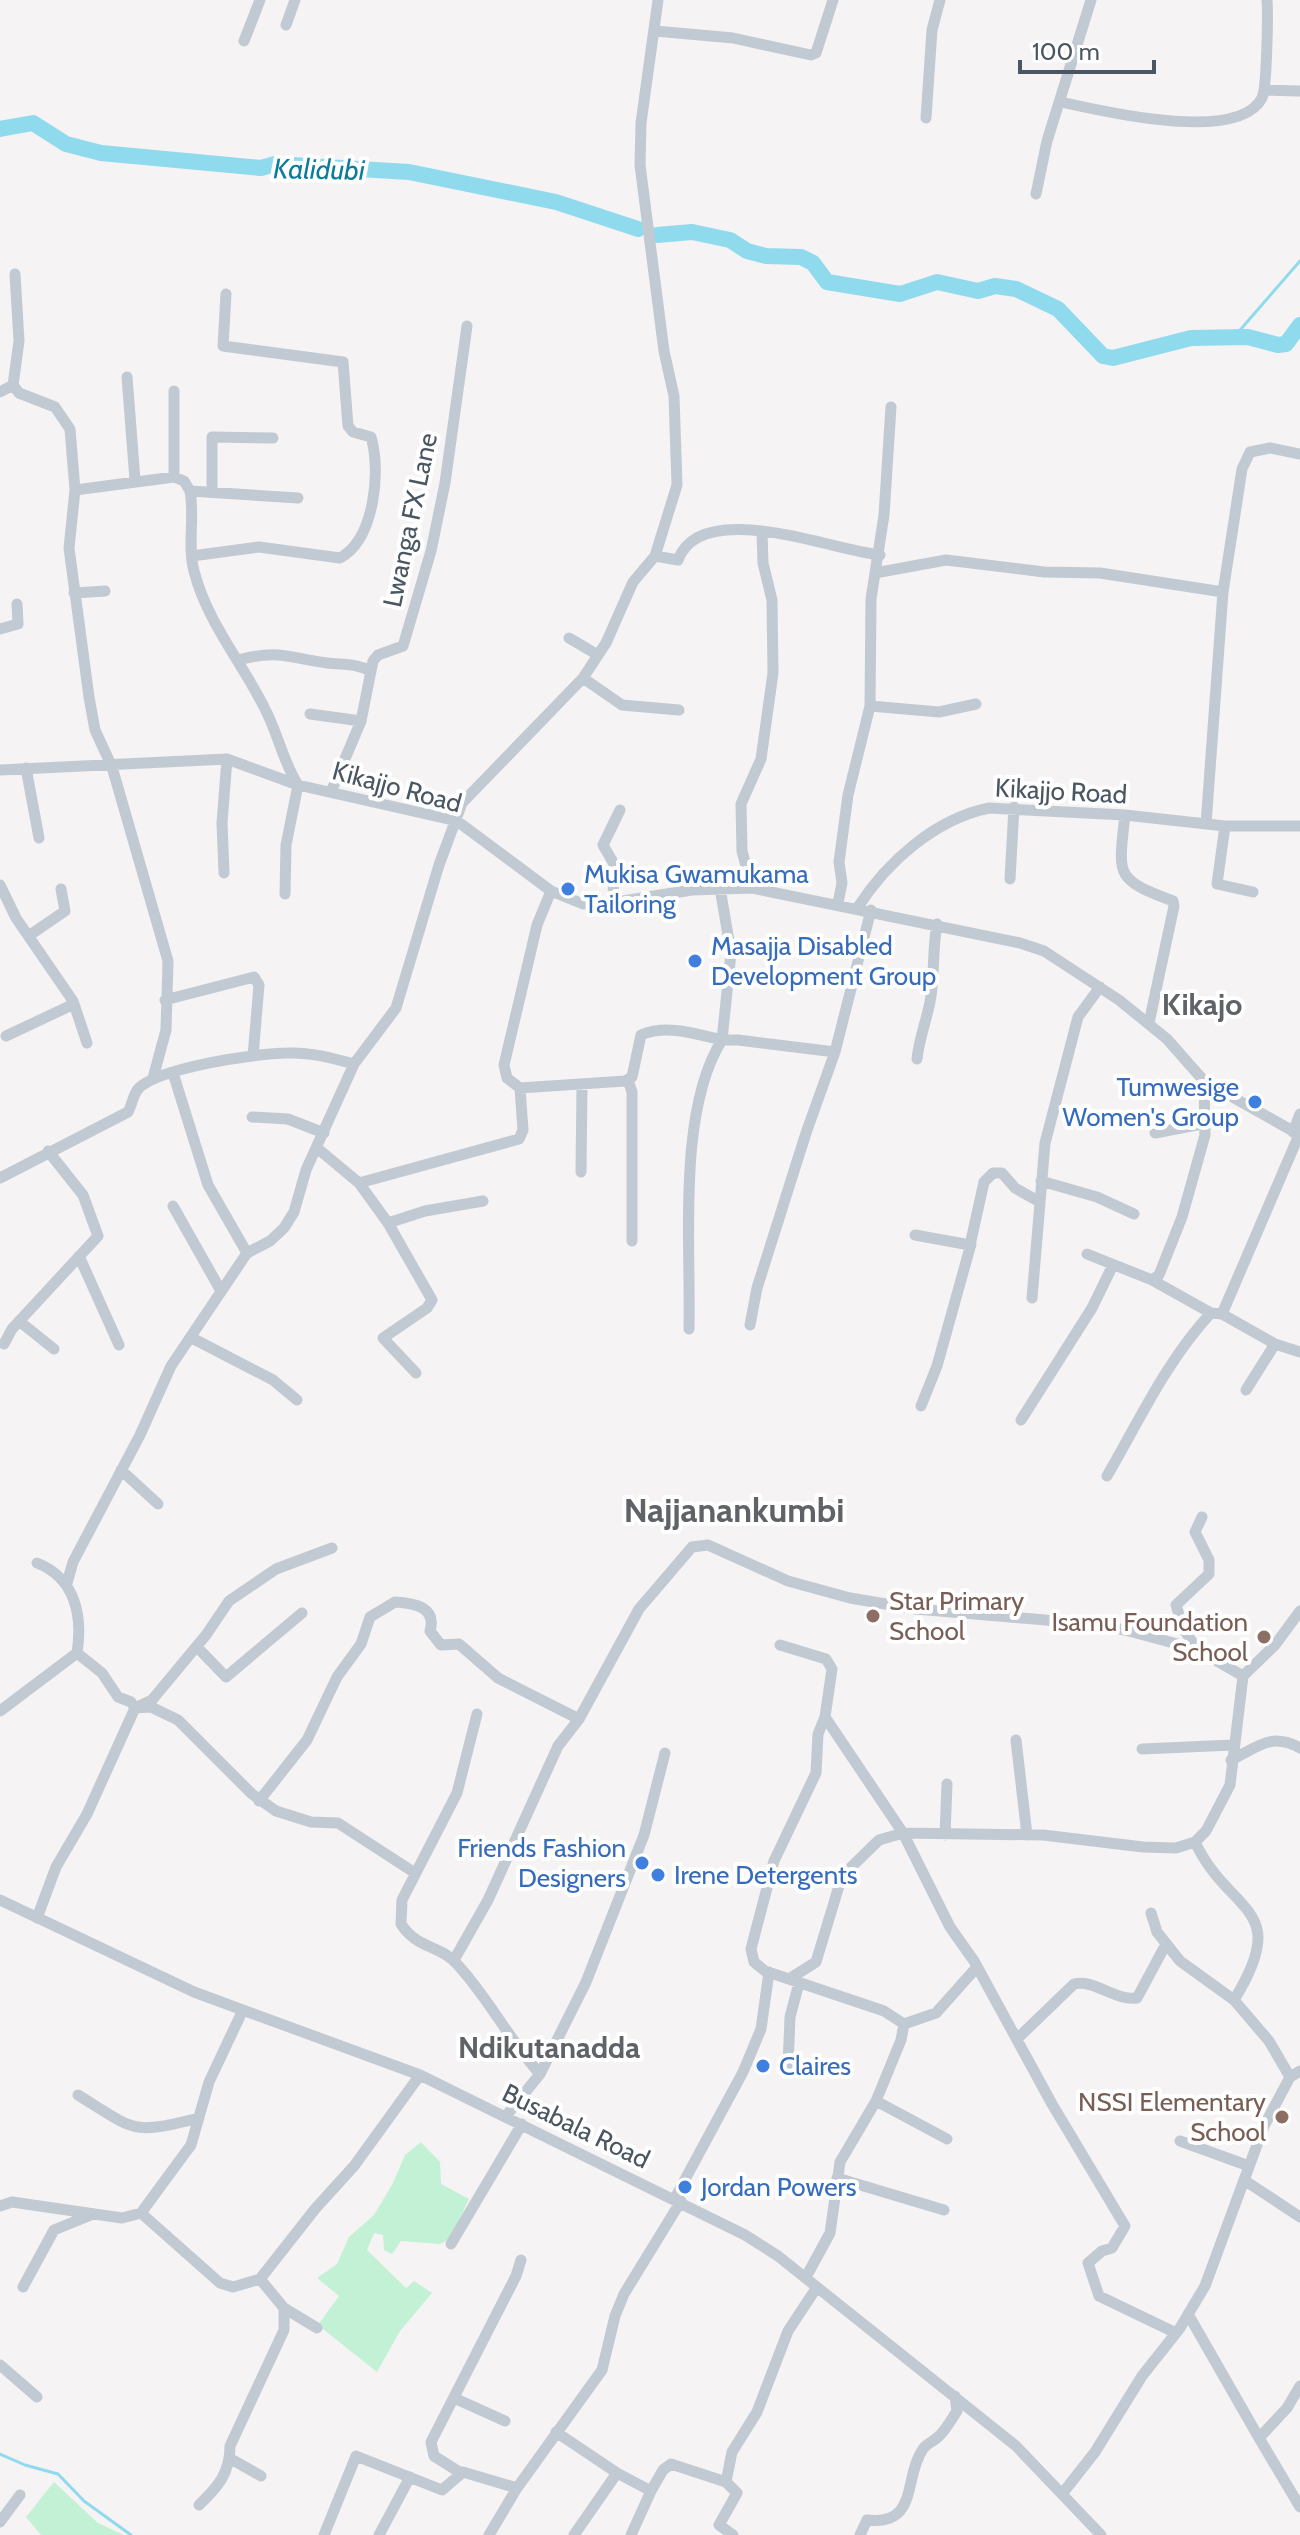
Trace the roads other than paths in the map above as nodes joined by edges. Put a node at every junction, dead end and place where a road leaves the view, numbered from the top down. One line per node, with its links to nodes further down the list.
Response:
1 (260, 0): 10 (street)
2 (295, 0): 8 (street)
3 (658, 0): 9 (street)
4 (833, 0): 9 (street)
5 (940, 0): 14 (street)
6 (1091, 0): 13 (street)
7 (1267, 0): 11 (street)
8 (286, 25)
9 (655, 31): 35 (street)
10 (244, 41)
11 (1265, 90): 12 (street); 13 (street)
12 (1300, 91)
13 (1061, 102): 15 (street)
14 (926, 118)
15 (1036, 194)
16 (15, 274): 20 (street)
17 (226, 294): 34 (street)
18 (467, 326): 45 (street, Lwanga FX Lane)
19 (127, 377): 27 (street)
20 (13, 385): 22 (street); 28 (street)
21 (174, 391): 26 (street)
22 (0, 392)
23 (891, 407): 33 (street)
24 (273, 438): 30 (street)
25 (1300, 454): 38 (street)
26 (174, 477): 27 (street); 29 (street)
27 (135, 480): 28 (street)
28 (75, 490): 39 (street)
29 (190, 491): 30 (street); 34 (street)
30 (212, 492): 31 (street)
31 (298, 498)
32 (762, 533): 33 (street); 35 (street); 70 (street)
33 (880, 555): 36 (street)
34 (192, 556): 44 (street)
35 (655, 556): 43 (street)
36 (875, 573): 38 (street); 48 (street)
37 (105, 591): 39 (street)
38 (1223, 592): 62 (street)
39 (74, 593): 53 (street)
40 (17, 604): 41 (street)
41 (0, 629)
42 (569, 638): 43 (street)
43 (598, 655): 46 (street)
44 (238, 660): 45 (street); 56 (street)
45 (371, 671): 51 (street)
46 (583, 678): 49 (street); 61 (street)
47 (976, 704): 48 (street)
48 (870, 706): 76 (street)
49 (679, 710)
50 (310, 714): 51 (street)
51 (361, 721): 57 (street)
52 (227, 759): 53 (street, Kikajjo Road); 56 (street, Kikajjo Road); 66 (street)
53 (112, 767): 54 (street, Kikajjo Road); 82 (street)
54 (26, 768): 55 (street, Kikajjo Road); 65 (street)
55 (0, 770)
56 (298, 785): 57 (street, Kikajjo Road); 74 (street)
57 (331, 792): 61 (street, Kikajjo Road)
58 (1014, 807): 60 (street, Kikajjo Road); 67 (street); 77 (street, Kikajjo Road)
59 (620, 810): 75 (street)
60 (1125, 815): 62 (street, Kikajjo Road); 84 (street)
61 (457, 821): 72 (street, Kikajjo Road); 91 (street)
62 (1206, 824): 63 (street, Kikajjo Road)
63 (1225, 826): 64 (street, Kikajjo Road); 73 (street)
64 (1300, 826)
65 (39, 838)
66 (224, 873)
67 (1010, 879)
68 (0, 885): 80 (street)
69 (720, 888): 70 (street, Kikajjo Road); 75 (street, Kikajjo Road); 86 (street)
70 (752, 888): 76 (street, Kikajjo Road)
71 (61, 889): 80 (street)
72 (551, 891): 75 (street, Kikajjo Road); 97 (street)
73 (1253, 892)
74 (285, 894)
75 (613, 903)
76 (838, 903): 77 (street, Kikajjo Road)
77 (858, 907): 78 (street, Kikajjo Road)
78 (871, 910): 79 (street, Kikajjo Road); 88 (street)
79 (937, 924): 81 (street, Kikajjo Road); 90 (street)
80 (30, 935): 83 (street)
81 (1100, 987): 84 (street, Kikajjo Road); 108 (street)
82 (165, 1000): 89 (street); 93 (street)
83 (74, 1004): 85 (street); 87 (street)
84 (1149, 1023): 95 (street, Kikajjo Road)
85 (6, 1036)
86 (722, 1040): 88 (street); 94 (street); 128 (street)
87 (87, 1043)
88 (835, 1052): 127 (street)
89 (253, 1056): 91 (street); 92 (street)
90 (917, 1059)
91 (354, 1064): 101 (street)
92 (173, 1073): 93 (street); 118 (street)
93 (153, 1078): 105 (street)
94 (628, 1080): 96 (street); 116 (street)
95 (1204, 1081): 100 (street); 103 (street, Kikajjo Road)
96 (582, 1086): 97 (street); 106 (street)
97 (520, 1088): 109 (street)
98 (1300, 1114): 103 (street)
99 (252, 1117): 101 (street)
100 (1202, 1124): 102 (street); 122 (street)
101 (324, 1133): 104 (street)
102 (1155, 1133)
103 (1298, 1134): 125 (street)
104 (317, 1148): 109 (street); 118 (street)
105 (48, 1151): 107 (street); 120 (street)
106 (581, 1172)
107 (0, 1178)
108 (1041, 1181): 111 (street); 113 (street)
109 (359, 1183): 114 (street)
110 (483, 1201): 114 (street)
111 (1038, 1201): 117 (street); 124 (street)
112 (173, 1206): 123 (street)
113 (1134, 1214)
114 (388, 1223): 135 (street)
115 (915, 1235): 117 (street)
116 (632, 1241)
117 (971, 1244): 138 (street)
118 (247, 1253): 123 (street)
119 (1087, 1254): 121 (street)
120 (79, 1256): 126 (street); 132 (street)
121 (1112, 1267): 122 (street); 139 (street)
122 (1152, 1280): 125 (street)
123 (221, 1291): 129 (street)
124 (1032, 1298)
125 (1216, 1314): 131 (street); 141 (street)
126 (19, 1321): 130 (street); 133 (street)
127 (750, 1325)
128 (689, 1329)
129 (192, 1338): 137 (street); 140 (street)
130 (4, 1344)
131 (1275, 1344): 134 (street); 136 (street)
132 (119, 1345)
133 (54, 1349)
134 (1300, 1352)
135 (416, 1373)
136 (1246, 1390)
137 (297, 1400)
138 (921, 1406)
139 (1021, 1420)
140 (121, 1470): 142 (street); 146 (street)
141 (1107, 1476)
142 (158, 1504)
143 (1202, 1517): 151 (street)
144 (332, 1548): 150 (street)
145 (37, 1563): 146 (street)
146 (67, 1583): 152 (street)
147 (1300, 1611): 153 (street)
148 (302, 1613): 150 (street)
149 (780, 1645): 157 (street)
150 (197, 1647): 154 (street)
151 (1196, 1649): 153 (street); 158 (street)
152 (77, 1653): 154 (street); 155 (street)
153 (1243, 1676): 160 (street)
154 (135, 1708): 166 (street); 175 (street)
155 (0, 1711)
156 (477, 1714): 171 (street)
157 (825, 1717): 167 (street); 179 (street)
158 (579, 1719): 166 (street); 177 (street)
159 (1016, 1740): 169 (street)
160 (1233, 1745): 162 (street); 164 (street)
161 (1300, 1748): 164 (street)
162 (1142, 1749)
163 (665, 1753): 186 (street)
164 (1231, 1760): 170 (street)
165 (947, 1784): 168 (street)
166 (259, 1801): 171 (street)
167 (903, 1833): 168 (street); 178 (street); 180 (street)
168 (945, 1835): 169 (street)
169 (1027, 1835): 170 (street)
170 (1195, 1842): 181 (street)
171 (415, 1873): 177 (street)
172 (5, 1902): 174 (street); 175 (street, Busabala Road)
173 (1151, 1913): 176 (street)
174 (0, 1916)
175 (37, 1918): 182 (street, Busabala Road)
176 (1166, 1944): 181 (street); 184 (street)
177 (454, 1960): 186 (street)
178 (977, 1967): 183 (street); 184 (street)
179 (769, 1972): 180 (street); 199 (street)
180 (794, 1981): 183 (street); 185 (street)
181 (1234, 2000): 187 (street)
182 (242, 2012): 188 (street, Busabala Road); 192 (street)
183 (904, 2024): 190 (street)
184 (1018, 2038): 216 (street)
185 (788, 2066)
186 (540, 2074): 191 (street)
187 (1295, 2074): 196 (street)
188 (420, 2075): 191 (street, Busabala Road); 210 (street)
189 (78, 2095): 192 (street)
190 (876, 2101): 194 (street); 197 (street)
191 (506, 2116): 193 (street, Busabala Road)
192 (199, 2118): 203 (street)
193 (522, 2124): 199 (street, Busabala Road); 207 (street)
194 (947, 2139)
195 (1180, 2141): 196 (street)
196 (1249, 2166): 198 (street)
197 (837, 2178): 202 (street); 209 (street)
198 (1244, 2180): 205 (street); 214 (street)
199 (678, 2199): 209 (street, Busabala Road); 223 (street)
200 (0, 2206): 201 (street)
201 (64, 2210): 204 (street); 206 (street)
202 (944, 2210)
203 (141, 2213): 204 (street); 210 (street)
204 (95, 2214): 206 (street)
205 (1300, 2217)
206 (61, 2226): 211 (street)
207 (451, 2244)
208 (521, 2260): 221 (street)
209 (806, 2277): 212 (street, Busabala Road)
210 (260, 2279): 213 (street)
211 (23, 2287)
212 (817, 2287): 219 (street, Busabala Road); 230 (street)
213 (284, 2308): 215 (street); 225 (street)
214 (1188, 2314): 216 (street); 224 (street)
215 (317, 2328)
216 (1176, 2333): 233 (street)
217 (0, 2365): 220 (street)
218 (1300, 2386): 224 (street)
219 (955, 2396): 233 (street, Busabala Road); 244 (street)
220 (37, 2397)
221 (454, 2398): 222 (street); 226 (street)
222 (505, 2421)
223 (556, 2432): 227 (street); 231 (street)
224 (1259, 2438): 236 (street)
225 (231, 2459): 228 (street); 235 (street)
226 (461, 2473): 229 (street); 231 (street)
227 (617, 2473): 232 (street); 241 (street)
228 (261, 2476)
229 (410, 2477): 239 (street); 240 (street)
230 (726, 2482): 232 (street); 243 (street)
231 (517, 2488): 238 (street)
232 (651, 2491): 242 (street)
233 (1062, 2494): 245 (street, Busabala Road)
234 (20, 2495): 237 (street)
235 (199, 2505)
236 (1300, 2507)
237 (0, 2522)
238 (491, 2534)
239 (324, 2535)
240 (379, 2535)
241 (574, 2535)
242 (631, 2535)
243 (733, 2535)
244 (860, 2535)
245 (1101, 2535)

